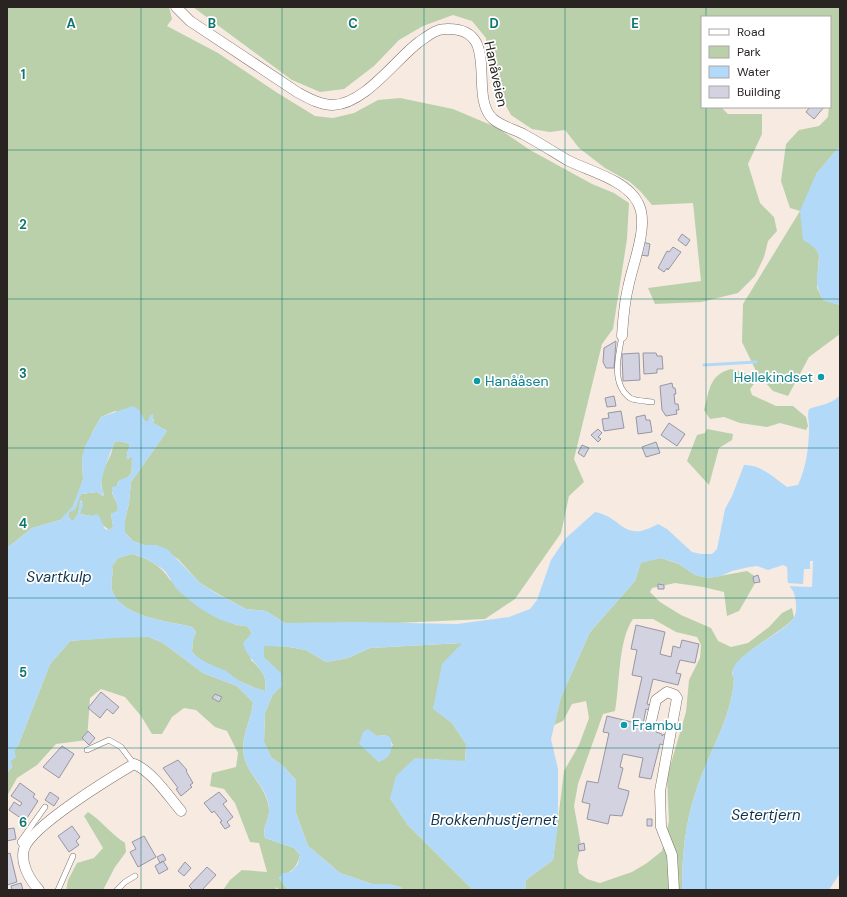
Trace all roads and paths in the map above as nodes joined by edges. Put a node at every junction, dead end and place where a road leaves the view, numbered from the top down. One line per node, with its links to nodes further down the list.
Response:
1 (176, 7): 2 (street, Hanåveien)
2 (622, 336): 3 (lane)
3 (652, 402)
4 (650, 726): 15 (street)
5 (87, 750): 6 (lane)
6 (134, 764): 8 (street); 9 (street)
7 (45, 806): 9 (lane)
8 (181, 811)
9 (24, 848): 12 (street)
10 (73, 856): 13 (lane)
11 (135, 876): 14 (lane)
12 (39, 890)
13 (58, 890)
14 (117, 890)
15 (674, 890)

